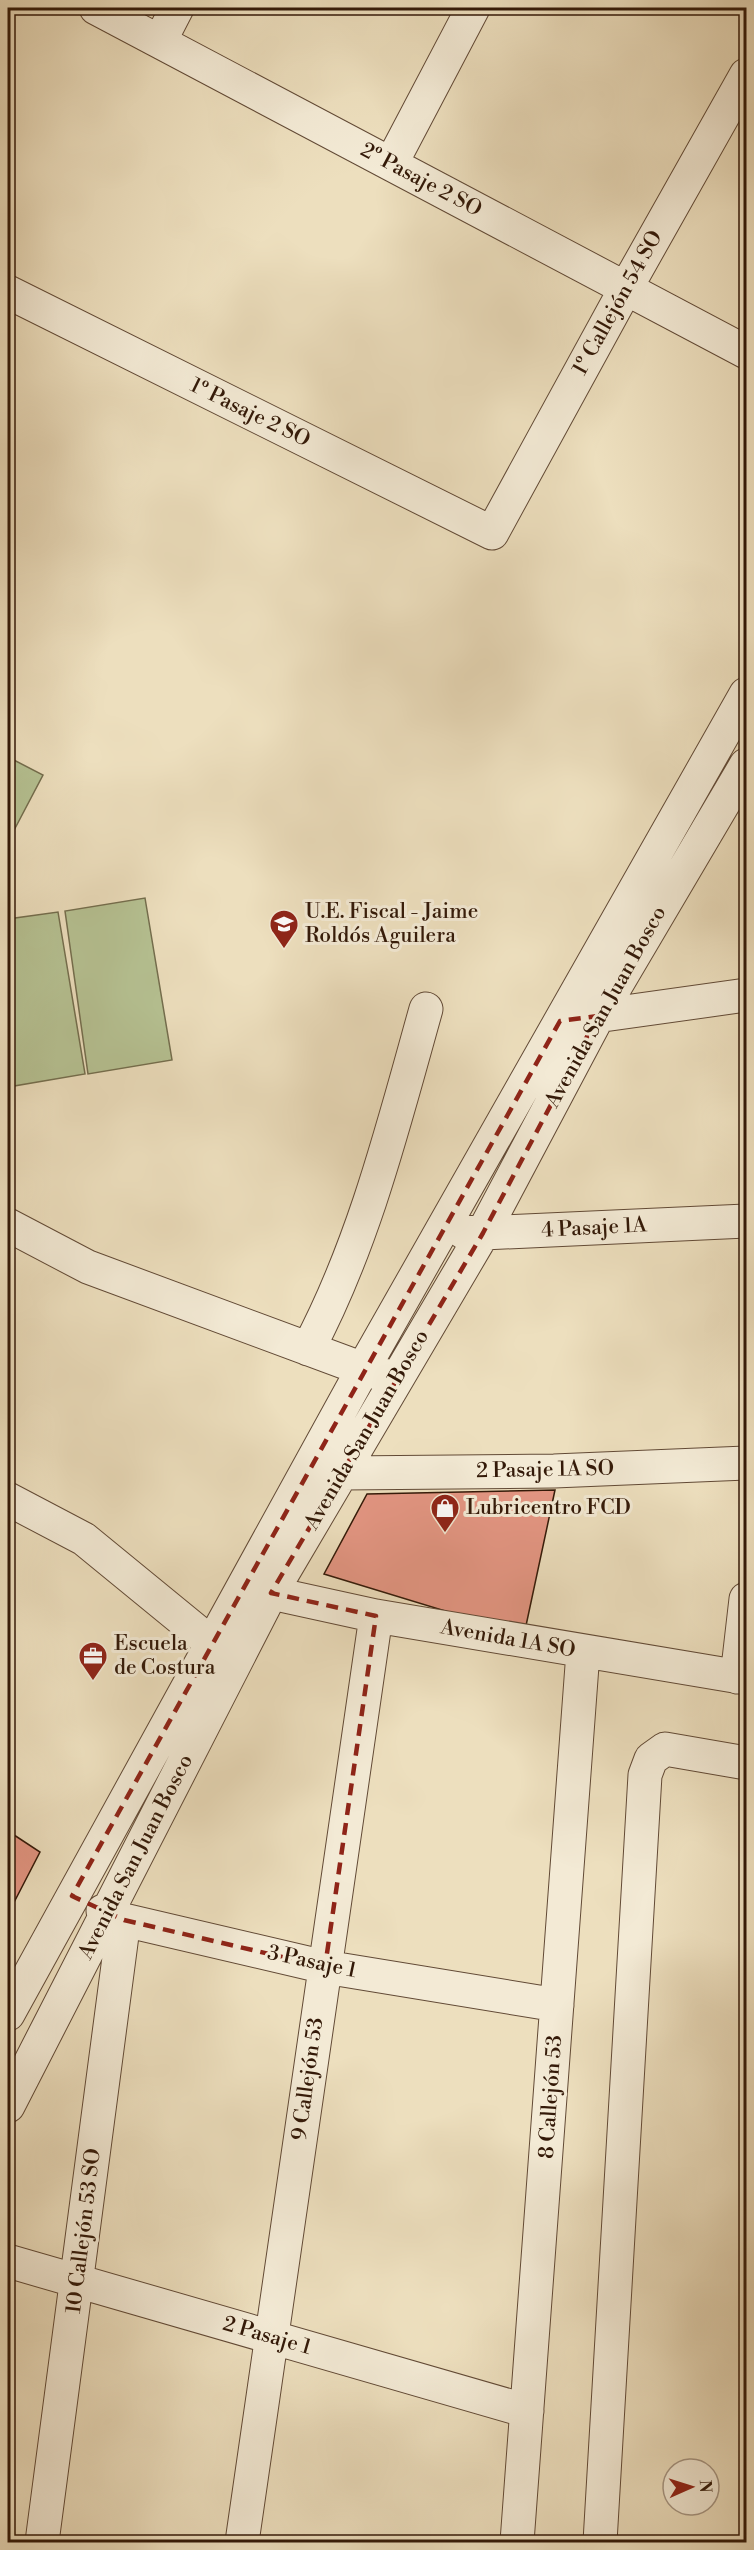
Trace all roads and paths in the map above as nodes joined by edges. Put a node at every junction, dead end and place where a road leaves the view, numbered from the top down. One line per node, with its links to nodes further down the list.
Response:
1 (96, 8): 4 (street, 2º Pasaje 2 SO)
2 (177, 8): 4 (street)
3 (473, 8): 6 (street)
4 (160, 41): 6 (street, 2º Pasaje 2 SO)
5 (747, 75): 7 (street, 1º Callejón 54 SO)
6 (391, 164): 7 (street, 2º Pasaje 2 SO)
7 (626, 288): 9 (street, 2º Pasaje 2 SO); 10 (street, 1º Callejón 54 SO)
8 (8, 292): 10 (street, 1º Pasaje 2 SO)
9 (747, 352)
10 (492, 533)
11 (747, 694): 12 (street, Avenida San Juan Bosco)
12 (737, 727): 17 (street, Avenida San Juan Bosco)
13 (747, 765): 16 (street, Avenida San Juan Bosco)
14 (747, 995): 16 (street)
15 (426, 1009): 22 (street)
16 (598, 1016): 17 (street); 21 (street, Avenida San Juan Bosco)
17 (560, 1021): 20 (street, Avenida San Juan Bosco)
18 (747, 1221): 21 (street, 4 Pasaje 1A)
19 (8, 1225): 22 (street)
20 (441, 1230): 21 (street, 4 Pasaje 1A); 23 (street, Avenida San Juan Bosco)
21 (483, 1233): 24 (street, Avenida San Juan Bosco)
22 (308, 1349): 23 (street)
23 (363, 1369): 24 (street); 31 (street, Avenida San Juan Bosco)
24 (396, 1378): 26 (street, Avenida San Juan Bosco)
25 (747, 1463): 26 (street, 2 Pasaje 1A SO)
26 (343, 1473): 28 (street, Avenida San Juan Bosco)
27 (8, 1499): 31 (street)
28 (271, 1593): 30 (street, Avenida 1A SO); 36 (street, Avenida San Juan Bosco)
29 (747, 1599): 33 (street)
30 (376, 1616): 32 (street, Avenida 1A SO); 39 (street, 9 Callejón 53)
31 (211, 1643): 35 (street, Avenida San Juan Bosco)
32 (583, 1652): 33 (street, Avenida 1A SO); 40 (street, 8 Callejón 53)
33 (742, 1677)
34 (747, 1762): 50 (street)
35 (120, 1809): 36 (street); 37 (street, Avenida San Juan Bosco)
36 (150, 1829): 38 (street, Avenida San Juan Bosco)
37 (72, 1896): 38 (street, 3 Pasaje 1); 41 (street, Avenida San Juan Bosco)
38 (116, 1916): 39 (street, 3 Pasaje 1); 42 (street, Avenida San Juan Bosco); 44 (street, 10 Callejón 53 SO)
39 (325, 1967): 40 (street, 3 Pasaje 1); 45 (street, 9 Callejón 53)
40 (557, 2005): 46 (street, 8 Callejón 53)
41 (8, 2014)
42 (8, 2106)
43 (8, 2261): 44 (street, 2 Pasaje 1)
44 (78, 2280): 45 (street, 2 Pasaje 1); 47 (street, 10 Callejón 53 SO)
45 (271, 2337): 46 (street, 2 Pasaje 1); 48 (street, 9 Callejón 53)
46 (527, 2411): 49 (street, 8 Callejón 53)
47 (42, 2542)
48 (242, 2542)
49 (518, 2542)
50 (600, 2542)

